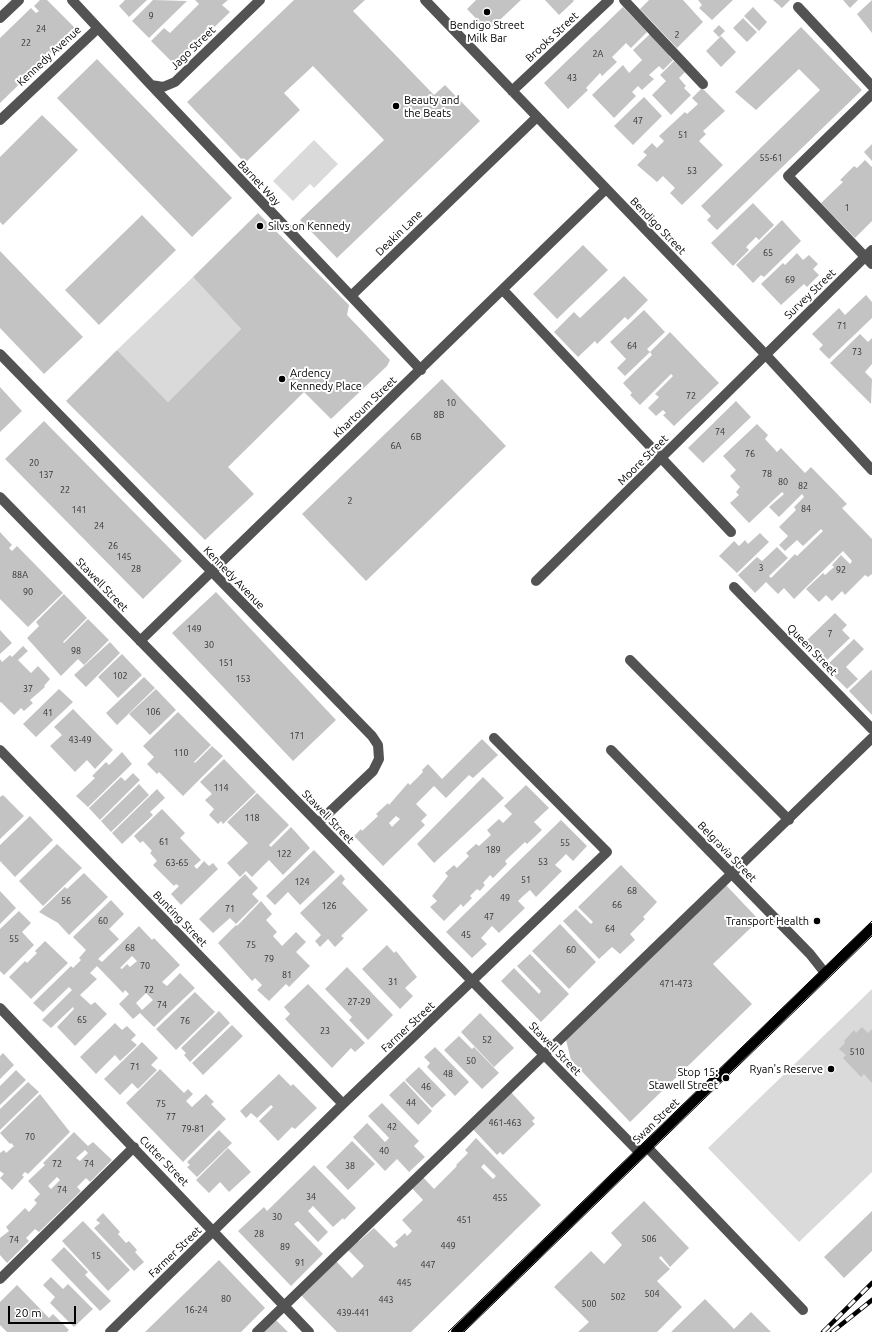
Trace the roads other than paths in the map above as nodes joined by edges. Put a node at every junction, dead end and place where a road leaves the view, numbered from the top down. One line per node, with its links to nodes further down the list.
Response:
1 (19, 0): 8 (street)
2 (72, 0): 9 (street)
3 (260, 0): 11 (street, Jago Street)
4 (425, 0): 13 (street, Bendigo Street)
5 (609, 0): 13 (street, Brooks Street)
6 (624, 0): 10 (street)
7 (798, 7): 12 (street)
8 (0, 18)
9 (98, 28): 11 (street); 16 (street, Kennedy Avenue)
10 (703, 84)
11 (151, 85): 20 (street, Barnet Way)
12 (872, 86)
13 (512, 91): 15 (street, Bendigo Street)
14 (872, 94): 18 (street)
15 (537, 117): 17 (street, Bendigo Street); 20 (street, Deakin Lane)
16 (0, 120)
17 (606, 189): 19 (street, Khartoum Street); 22 (street, Bendigo Street)
18 (870, 257): 22 (street, Survey Street)
19 (503, 290): 23 (street, Khartoum Street); 24 (street)
20 (351, 296): 23 (street)
21 (0, 354): 28 (street, Kennedy Avenue)
22 (766, 354): 24 (street, Moore Street); 25 (street, Bendigo Street)
23 (421, 370): 28 (street, Khartoum Street)
24 (661, 459): 27 (street); 29 (street, Moore Street)
25 (872, 470)
26 (0, 497): 31 (street, Stawell Street)
27 (731, 532)
28 (212, 572): 31 (street, Khartoum Street); 39 (street, Kennedy Avenue)
29 (536, 581)
30 (734, 587): 33 (street, Queen Street)
31 (140, 641): 39 (street, Stawell Street)
32 (630, 660): 38 (street)
33 (872, 729)
34 (494, 738): 43 (street, Farmer Street)
35 (872, 738): 38 (street)
36 (0, 750): 46 (street, Bunting Street)
37 (611, 750): 40 (street, Belgravia Street)
38 (789, 820): 40 (street)
39 (318, 823): 43 (street, Stawell Street)
40 (731, 873): 42 (street, Belgravia Street); 45 (street)
41 (872, 928): 42 (main road, Swan Street)
42 (825, 973): 48 (main road, Swan Street)
43 (473, 982): 45 (street, Stawell Street); 46 (street, Farmer Street)
44 (0, 1008): 47 (street, Cutter Street)
45 (544, 1055): 48 (street, Stawell Street); 51 (street)
46 (344, 1104): 49 (street, Farmer Street)
47 (134, 1147): 49 (street, Cutter Street); 50 (street)
48 (643, 1150): 52 (street, Stawell Street); 56 (main road, Swan Street)
49 (214, 1231): 51 (street, Cutter Street); 53 (street, Farmer Street)
50 (1, 1275)
51 (284, 1306): 54 (street); 55 (street, Cutter Street)
52 (803, 1310)
53 (110, 1332)
54 (256, 1332)
55 (309, 1332)
56 (456, 1332)

